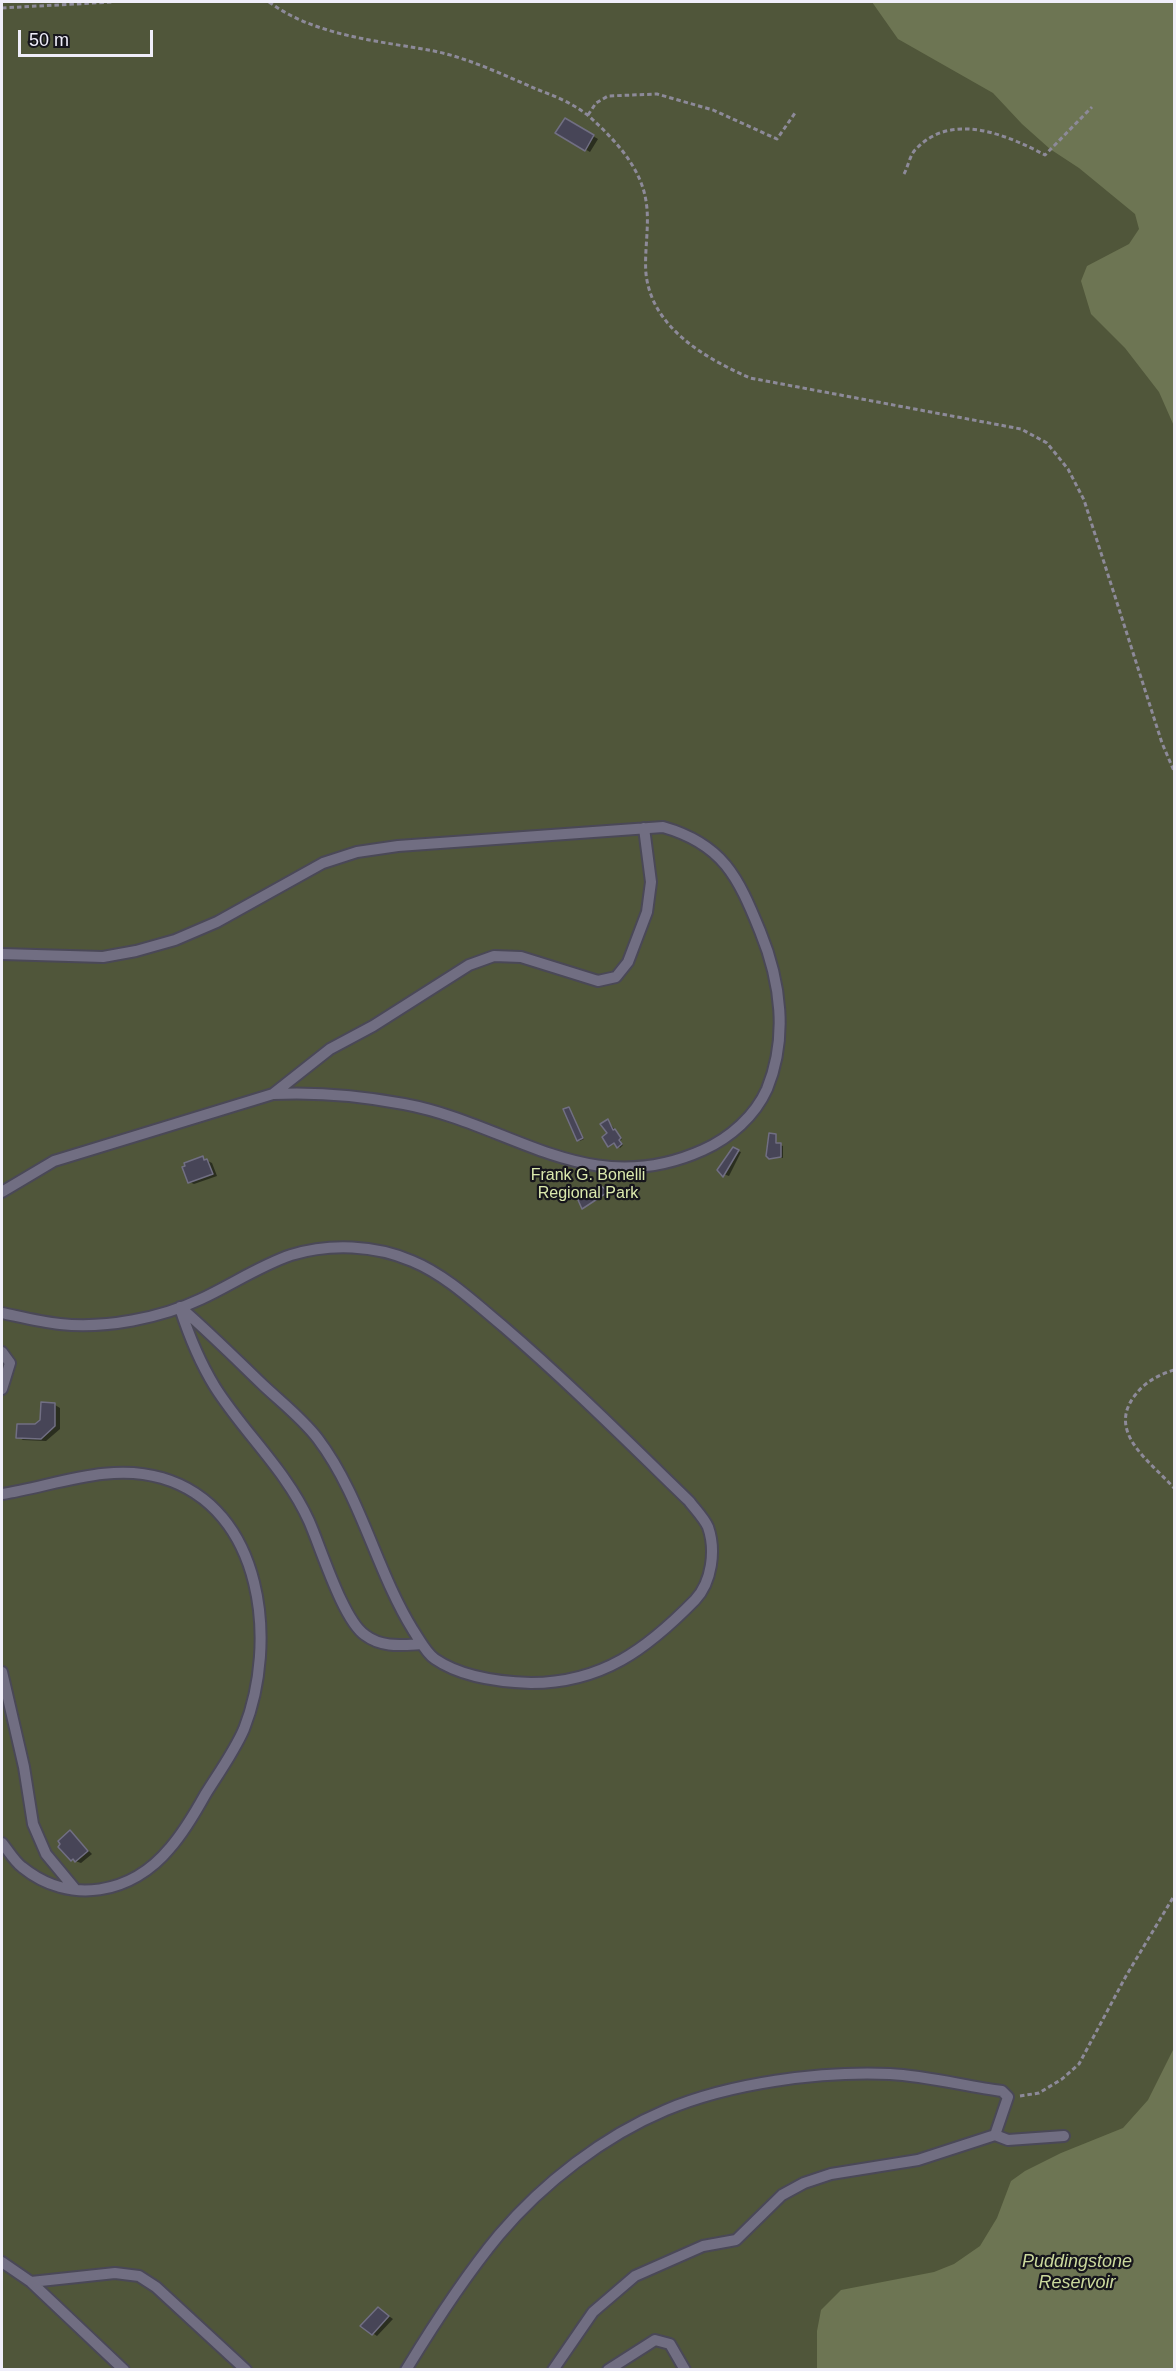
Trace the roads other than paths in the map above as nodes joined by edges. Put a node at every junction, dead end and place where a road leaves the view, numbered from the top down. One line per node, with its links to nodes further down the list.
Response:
1 (644, 828): 2 (lane); 3 (lane); 3 (lane)
2 (2, 954)
3 (273, 1094): 4 (lane)
4 (2, 1192)
5 (180, 1307): 6 (lane); 10 (lane); 10 (lane); 10 (lane)
6 (2, 1313)
7 (2, 1352): 8 (lane)
8 (2, 1389)
9 (2, 1494): 13 (lane)
10 (422, 1644)
11 (2, 1672): 13 (lane)
12 (2, 1842): 13 (lane)
13 (75, 1889)
14 (995, 2135): 15 (lane); 20 (lane); 21 (lane)
15 (1064, 2136)
16 (2, 2262): 17 (lane)
17 (32, 2282): 18 (lane); 19 (lane)
18 (124, 2370)
19 (246, 2370)
20 (406, 2370)
21 (553, 2370)
22 (608, 2370): 23 (lane)
23 (685, 2370)

